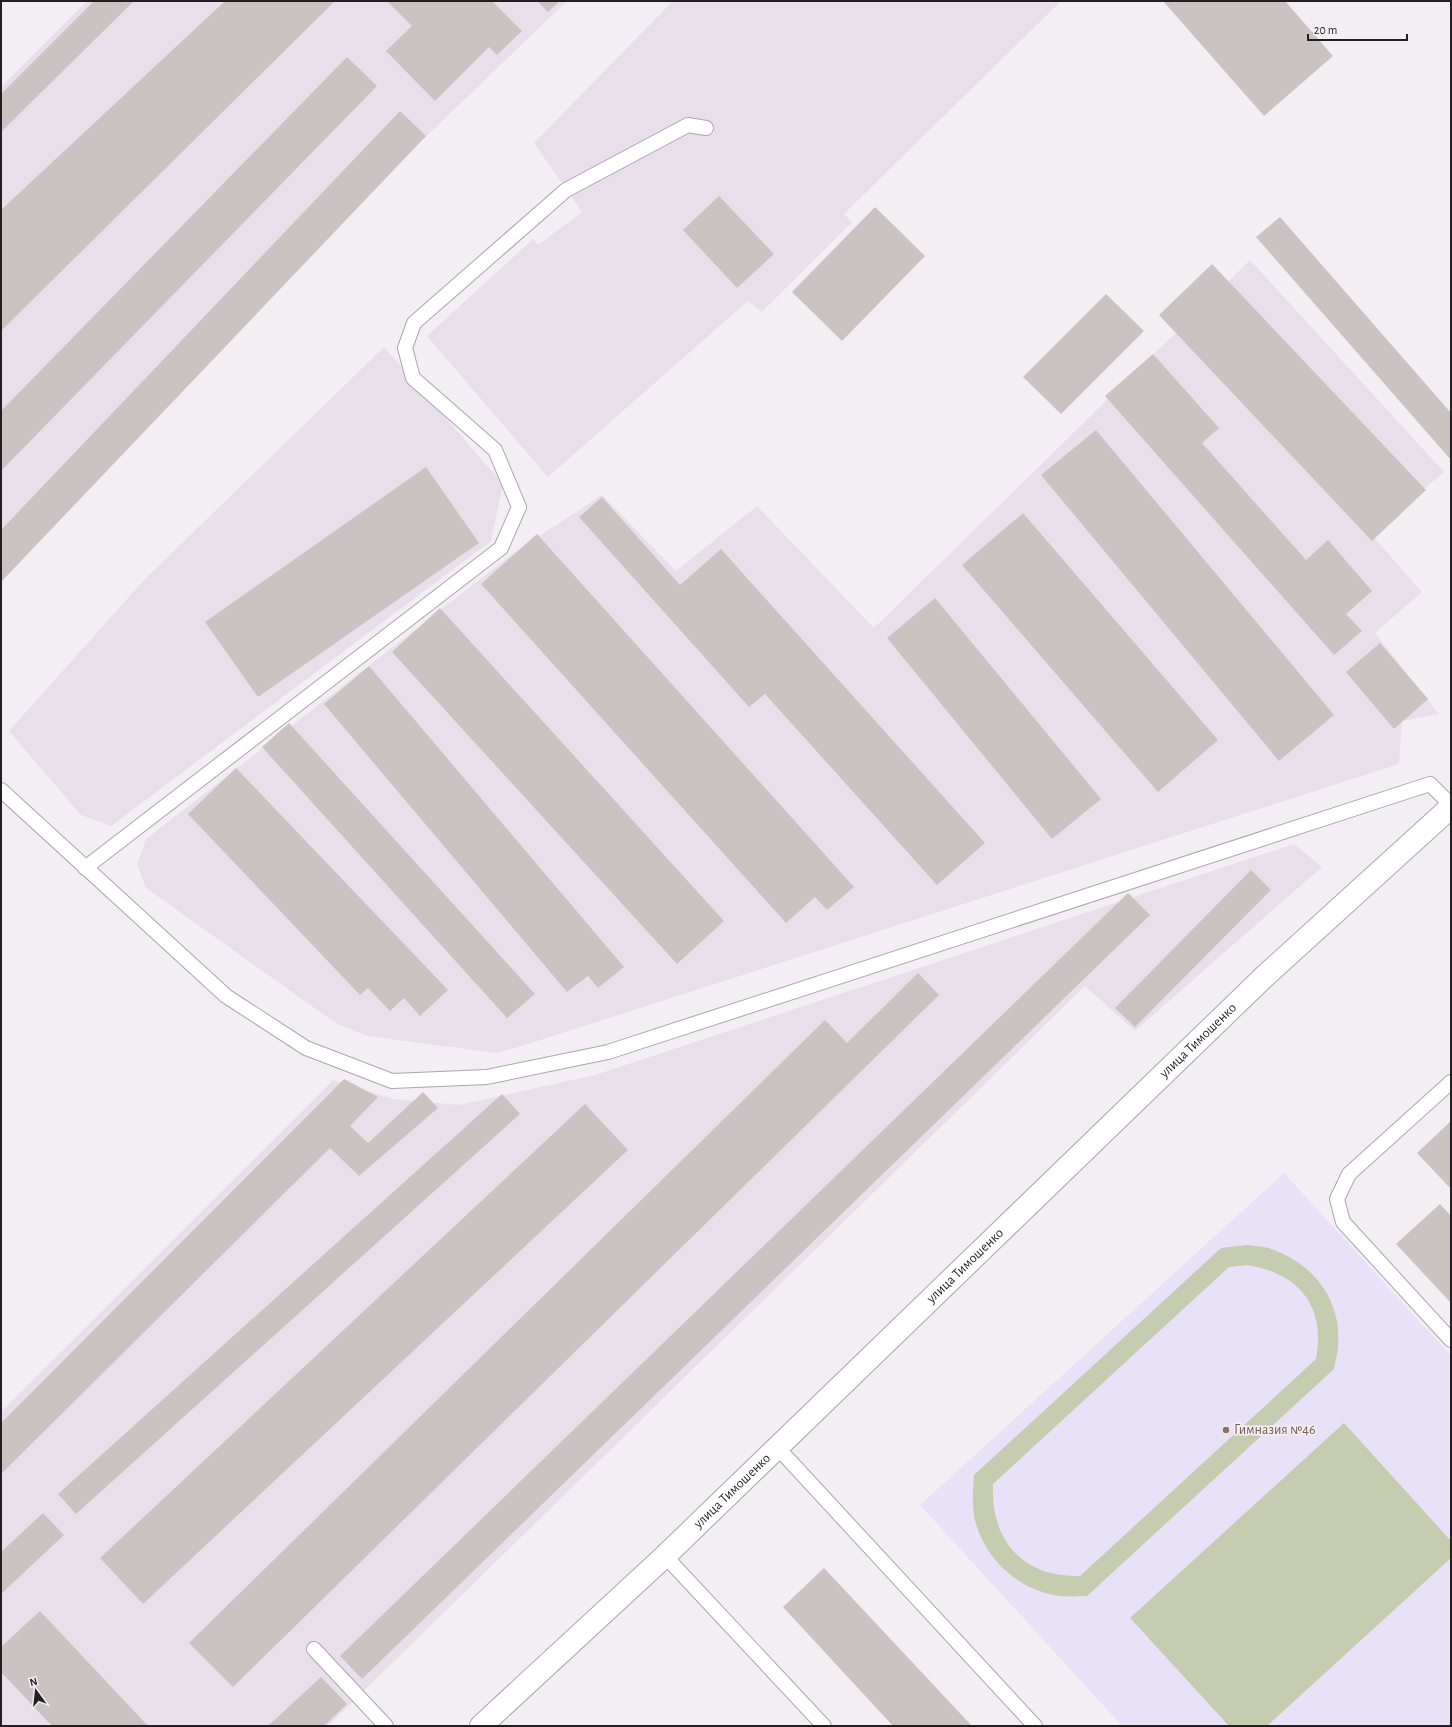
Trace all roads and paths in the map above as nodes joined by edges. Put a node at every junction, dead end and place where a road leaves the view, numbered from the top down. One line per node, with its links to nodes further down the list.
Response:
1 (706, 128): 4 (lane)
2 (1, 790): 4 (lane)
3 (1451, 806): 4 (lane); 7 (street, улица Тимошенко)
4 (85, 868)
5 (1451, 1082): 6 (lane)
6 (1451, 1340)
7 (777, 1447): 8 (street, улица Тимошенко); 13 (lane)
8 (665, 1556): 11 (street, улица Тимошенко); 12 (lane)
9 (314, 1650): 10 (lane)
10 (386, 1726)
11 (481, 1726)
12 (824, 1726)
13 (1035, 1726)

